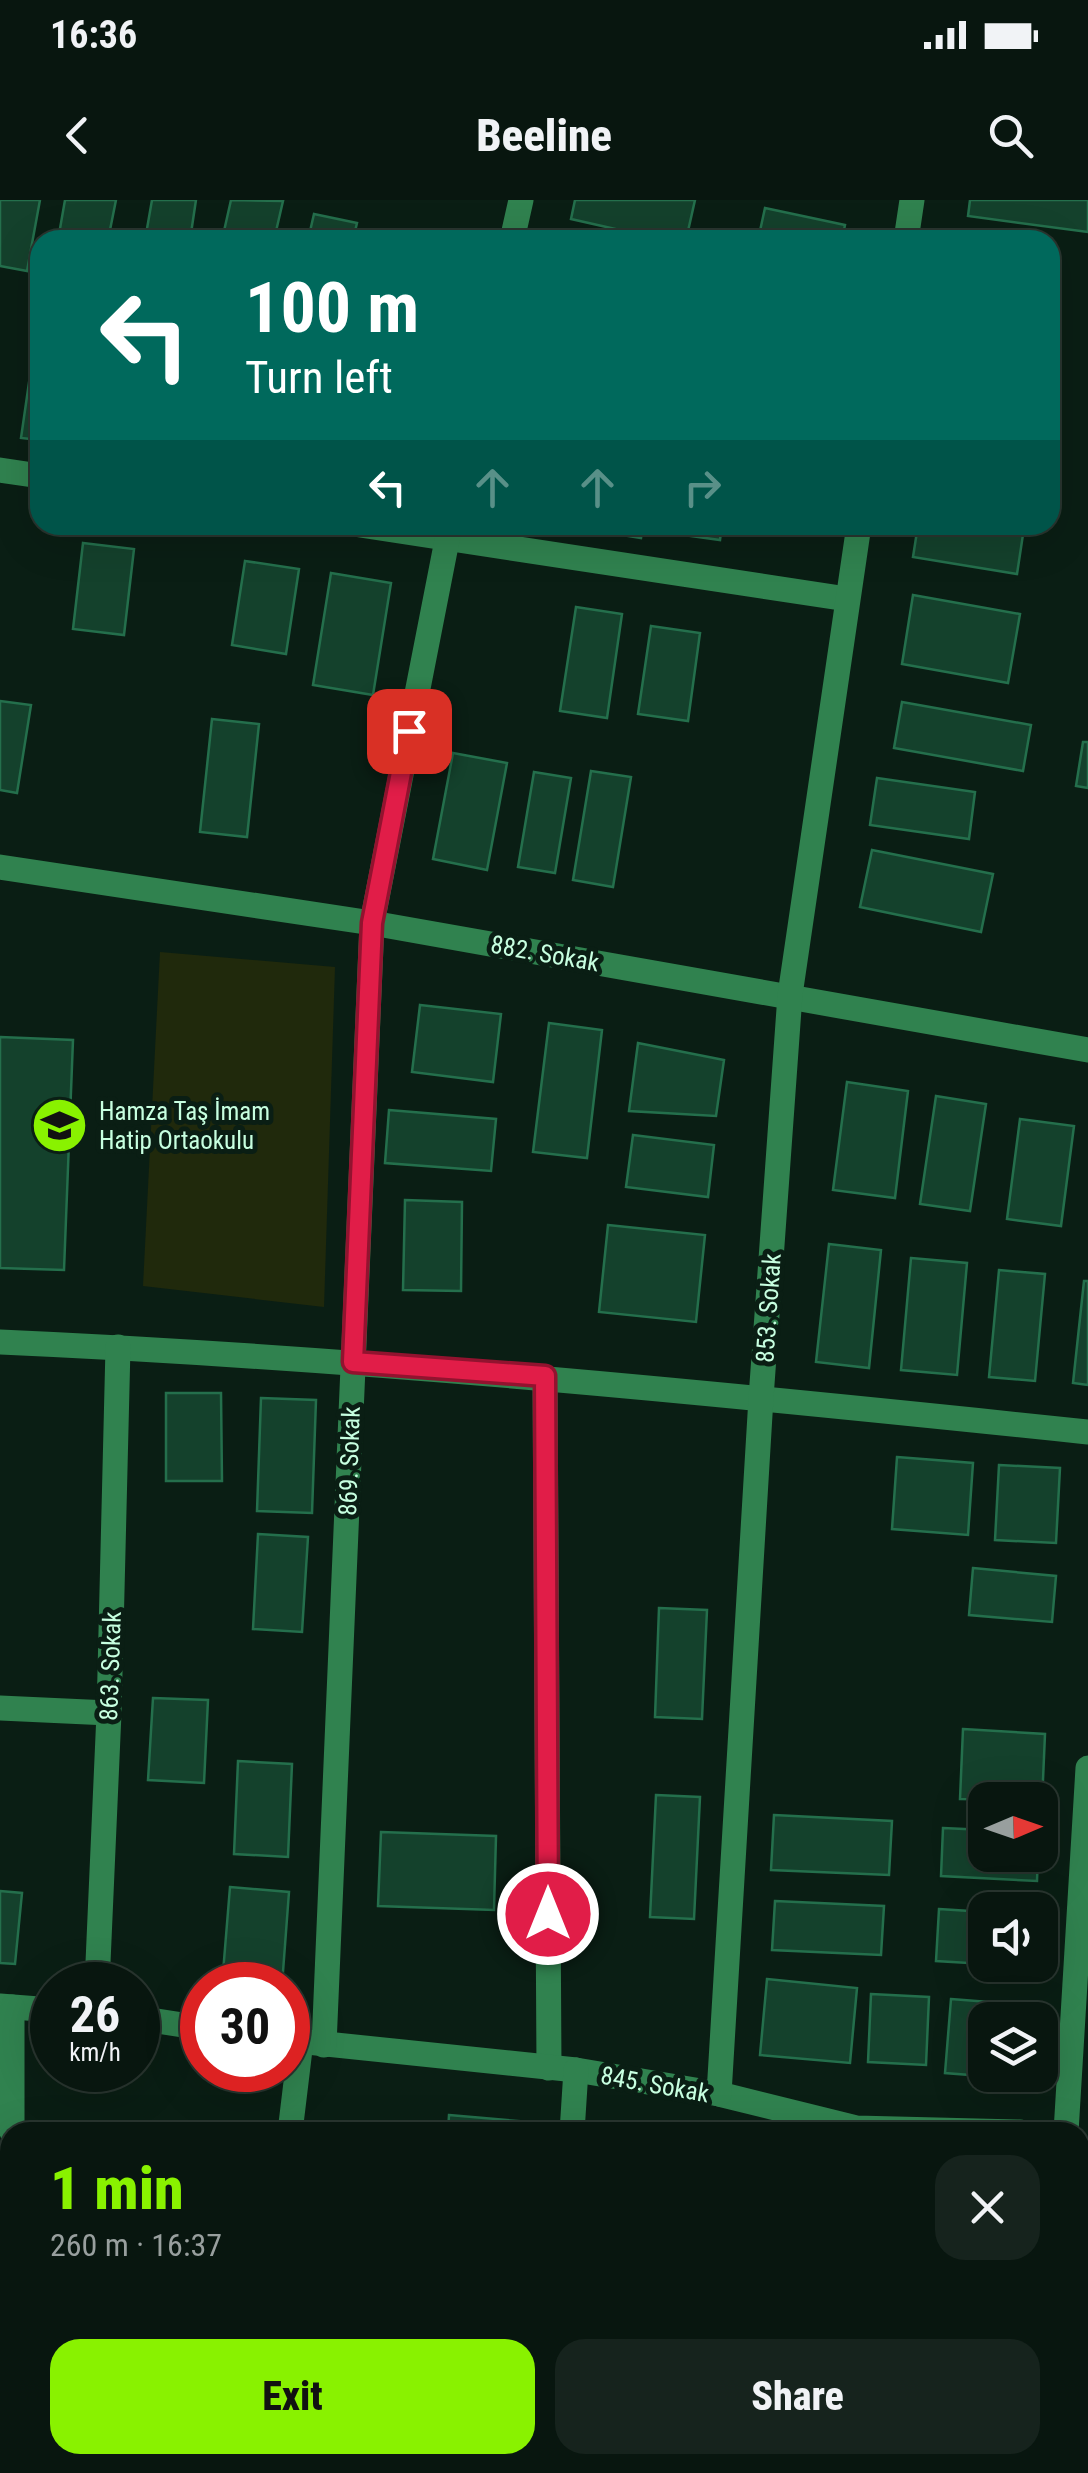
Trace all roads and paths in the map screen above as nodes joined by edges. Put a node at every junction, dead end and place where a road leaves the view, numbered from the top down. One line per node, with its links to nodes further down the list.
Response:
1 (912, 200): 4 (street)
2 (515, 201): 3 (street)
3 (513, 230)
4 (908, 230)
5 (0, 470): 6 (street)
6 (30, 474)
7 (447, 535): 12 (street, 869. Sokak)
8 (466, 535): 10 (street)
9 (857, 535): 10 (street, 853. Sokak)
10 (847, 599): 13 (street, 853. Sokak)
11 (0, 866): 12 (street, 882. Sokak)
12 (372, 923): 13 (street, 882. Sokak); 17 (street, 869. Sokak)
13 (790, 995): 14 (street, 882. Sokak); 19 (street, 853. Sokak)
14 (1088, 1050)
15 (0, 1342): 16 (street)
16 (118, 1347): 17 (street); 22 (street, 863. Sokak)
17 (353, 1362): 18 (street); 25 (street, 869. Sokak)
18 (545, 1376): 19 (street); 28 (street)
19 (761, 1398): 20 (street); 31 (street, 853. Sokak)
20 (1088, 1432)
21 (0, 1708): 22 (street)
22 (109, 1713): 24 (street, 863. Sokak)
23 (1088, 1768): 36 (street)
24 (97, 1962)
25 (310, 1962)
26 (6, 2007): 32 (street)
27 (310, 2043): 28 (street, 845. Sokak)
28 (549, 2068): 29 (street, 845. Sokak)
29 (576, 2070): 31 (street, 845. Sokak); 34 (street)
30 (296, 2092): 33 (street, 869. Sokak)
31 (719, 2094): 35 (street, 845. Sokak)
32 (12, 2122)
33 (292, 2122)
34 (573, 2122)
35 (826, 2122)
36 (1067, 2122)

